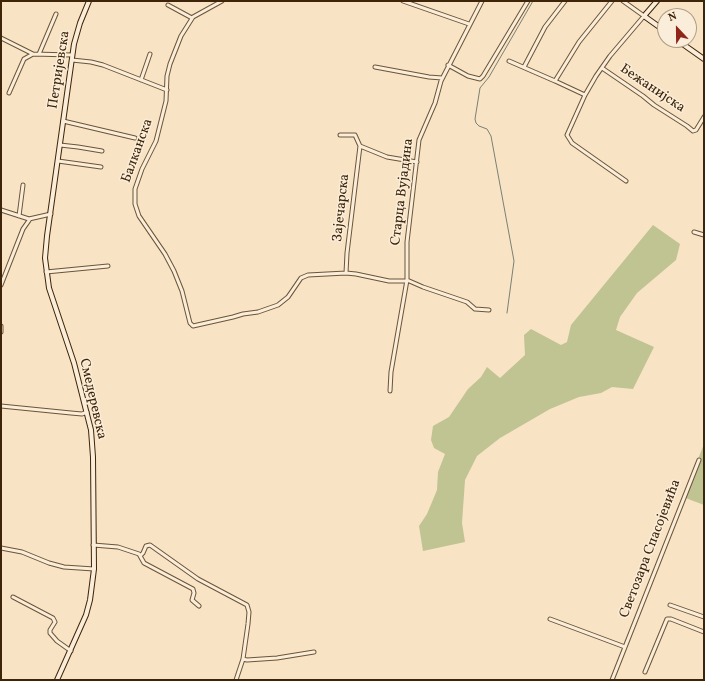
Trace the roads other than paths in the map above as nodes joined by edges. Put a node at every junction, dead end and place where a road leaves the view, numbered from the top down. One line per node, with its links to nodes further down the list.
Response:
1 (89, 1): 21 (main road, Петријевска)
2 (222, 1): 13 (street, Балканска)
3 (403, 1): 14 (street)
4 (482, 1): 14 (street, Старца Вујадина)
5 (528, 1): 24 (street)
6 (565, 1): 26 (street)
7 (612, 1): 30 (street)
8 (624, 1): 12 (street)
9 (657, 1): 12 (main road)
10 (168, 5): 13 (street)
11 (56, 14): 19 (street)
12 (644, 16): 15 (main road); 27 (street)
13 (192, 18): 31 (street, Балканска)
14 (469, 24): 24 (street, Старца Вујадина)
15 (657, 25)
16 (1, 38): 18 (street)
17 (688, 48): 22 (main road)
18 (33, 54): 19 (street); 32 (street)
19 (39, 54): 21 (street)
20 (150, 54): 29 (street)
21 (72, 58): 29 (street); 35 (main road, Петријевска)
22 (704, 59)
23 (509, 61): 26 (street)
24 (448, 65): 28 (street, Старца Вујадина)
25 (375, 67): 28 (street)
26 (524, 67): 30 (street)
27 (602, 68): 33 (street); 34 (street, Бежанијска)
28 (442, 78): 42 (street, Старца Вујадина)
29 (141, 80): 31 (street)
30 (555, 81): 33 (street)
31 (167, 90): 54 (street, Балканска)
32 (9, 93)
33 (585, 96): 44 (street)
34 (704, 117)
35 (63, 121): 37 (street); 38 (main road, Смедеревска)
36 (340, 135): 39 (street)
37 (136, 138)
38 (60, 145): 40 (street); 41 (main road, Смедеревска)
39 (360, 146): 42 (street); 54 (street, Зајечарска)
40 (102, 151)
41 (58, 162): 43 (street); 47 (main road, Смедеревска)
42 (417, 162): 55 (street, Старца Вујадина)
43 (101, 167)
44 (626, 181)
45 (24, 185): 48 (street)
46 (1, 210): 48 (street)
47 (51, 214): 49 (street); 53 (main road, Смедеревска)
48 (19, 216): 49 (street)
49 (30, 219): 56 (street)
50 (694, 232): 51 (street)
51 (704, 235)
52 (108, 266): 53 (street)
53 (46, 272): 62 (main road, Смедеревска)
54 (346, 273): 55 (street)
55 (407, 280): 57 (street); 60 (street, Старца Вујадина)
56 (1, 285)
57 (489, 310)
58 (1, 326): 59 (street)
59 (1, 332)
60 (390, 391)
61 (1, 406): 62 (street)
62 (87, 412): 64 (main road, Смедеревска)
63 (699, 460): 74 (street, Светозара Спасојевића)
64 (93, 545): 66 (street); 67 (main road, Смедеревска)
65 (1, 548): 67 (street)
66 (141, 555): 70 (street); 77 (street)
67 (94, 569): 75 (main road, Смедеревска)
68 (13, 596): 75 (street)
69 (670, 604): 71 (street)
70 (199, 606)
71 (704, 617)
72 (550, 619): 74 (street)
73 (704, 632): 78 (street)
74 (625, 647): 81 (street, Светозара Спасојевића)
75 (71, 651): 79 (main road, Смедеревска)
76 (314, 652): 77 (street)
77 (243, 659): 80 (street)
78 (645, 672)
79 (57, 680)
80 (236, 680)
81 (612, 680)

